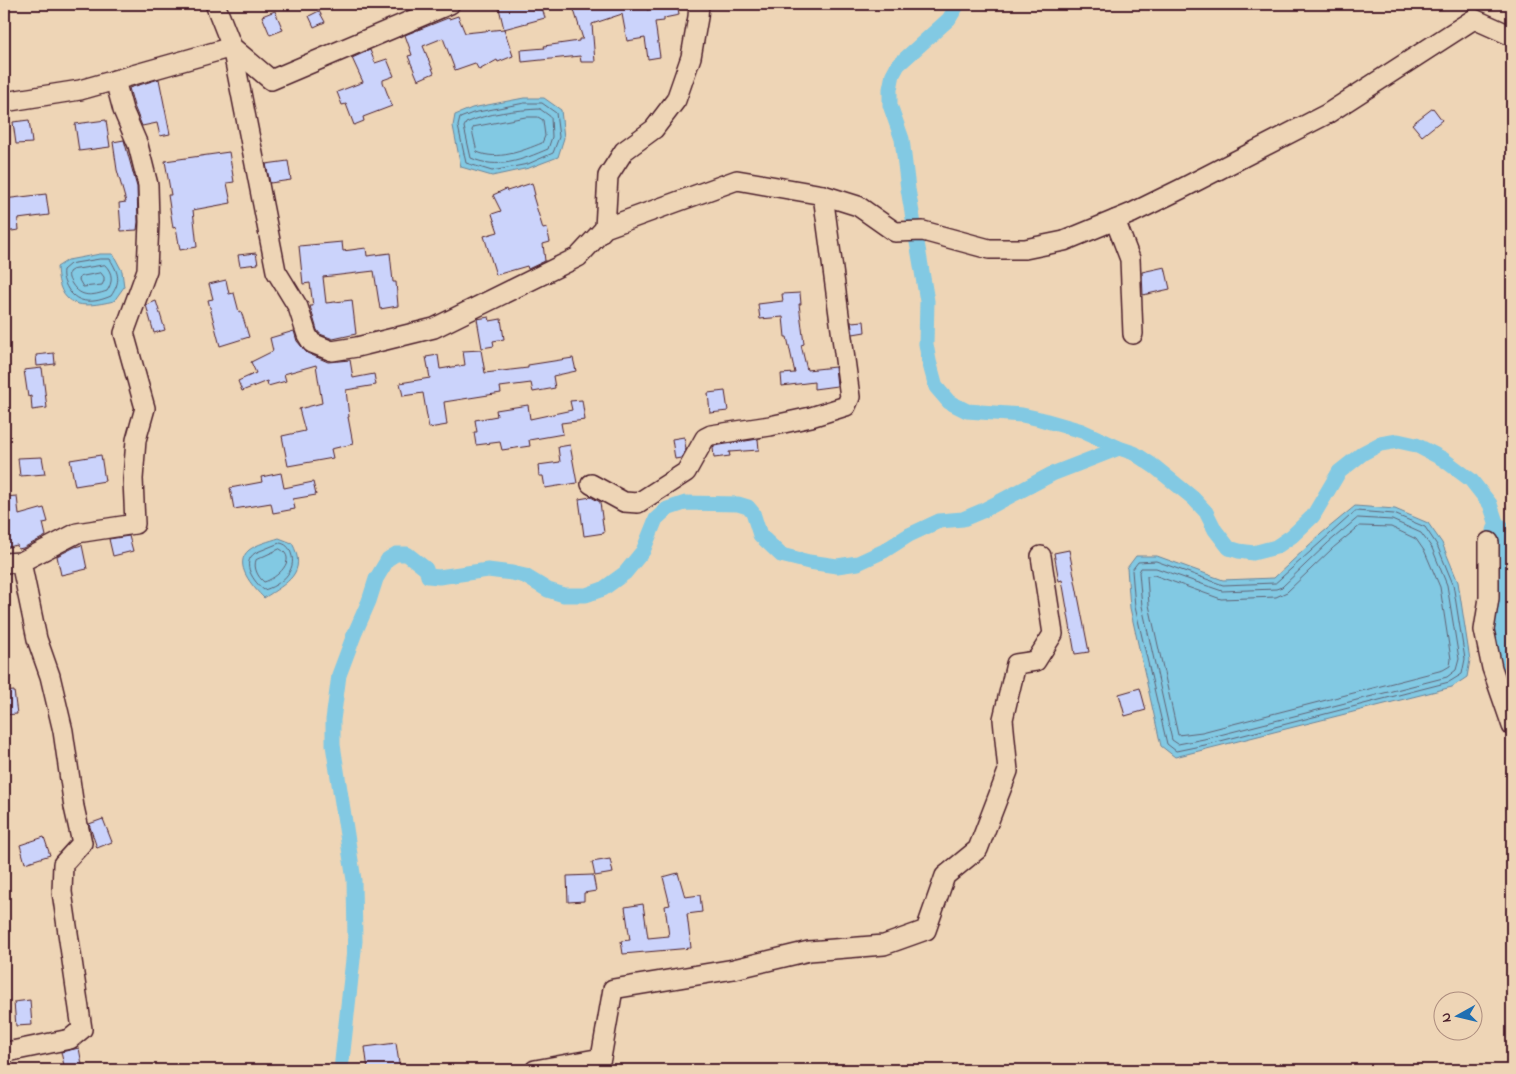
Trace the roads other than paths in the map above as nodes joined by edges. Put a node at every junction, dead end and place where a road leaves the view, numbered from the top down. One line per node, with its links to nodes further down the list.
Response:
1 (215, 4): 6 (street)
2 (450, 4): 6 (street)
3 (699, 4): 11 (street)
4 (1479, 11): 5 (street); 10 (street)
5 (1512, 36)
6 (232, 47): 7 (street); 11 (street)
7 (115, 80): 8 (street); 16 (street)
8 (4, 102)
9 (823, 196): 10 (street); 11 (street); 13 (street)
10 (1115, 220): 12 (street)
11 (605, 228)
12 (1133, 334)
13 (591, 484)
14 (1489, 542): 17 (street)
15 (1041, 556): 19 (street)
16 (12, 563): 18 (street)
17 (1512, 726)
18 (4, 1054)
19 (535, 1070)

